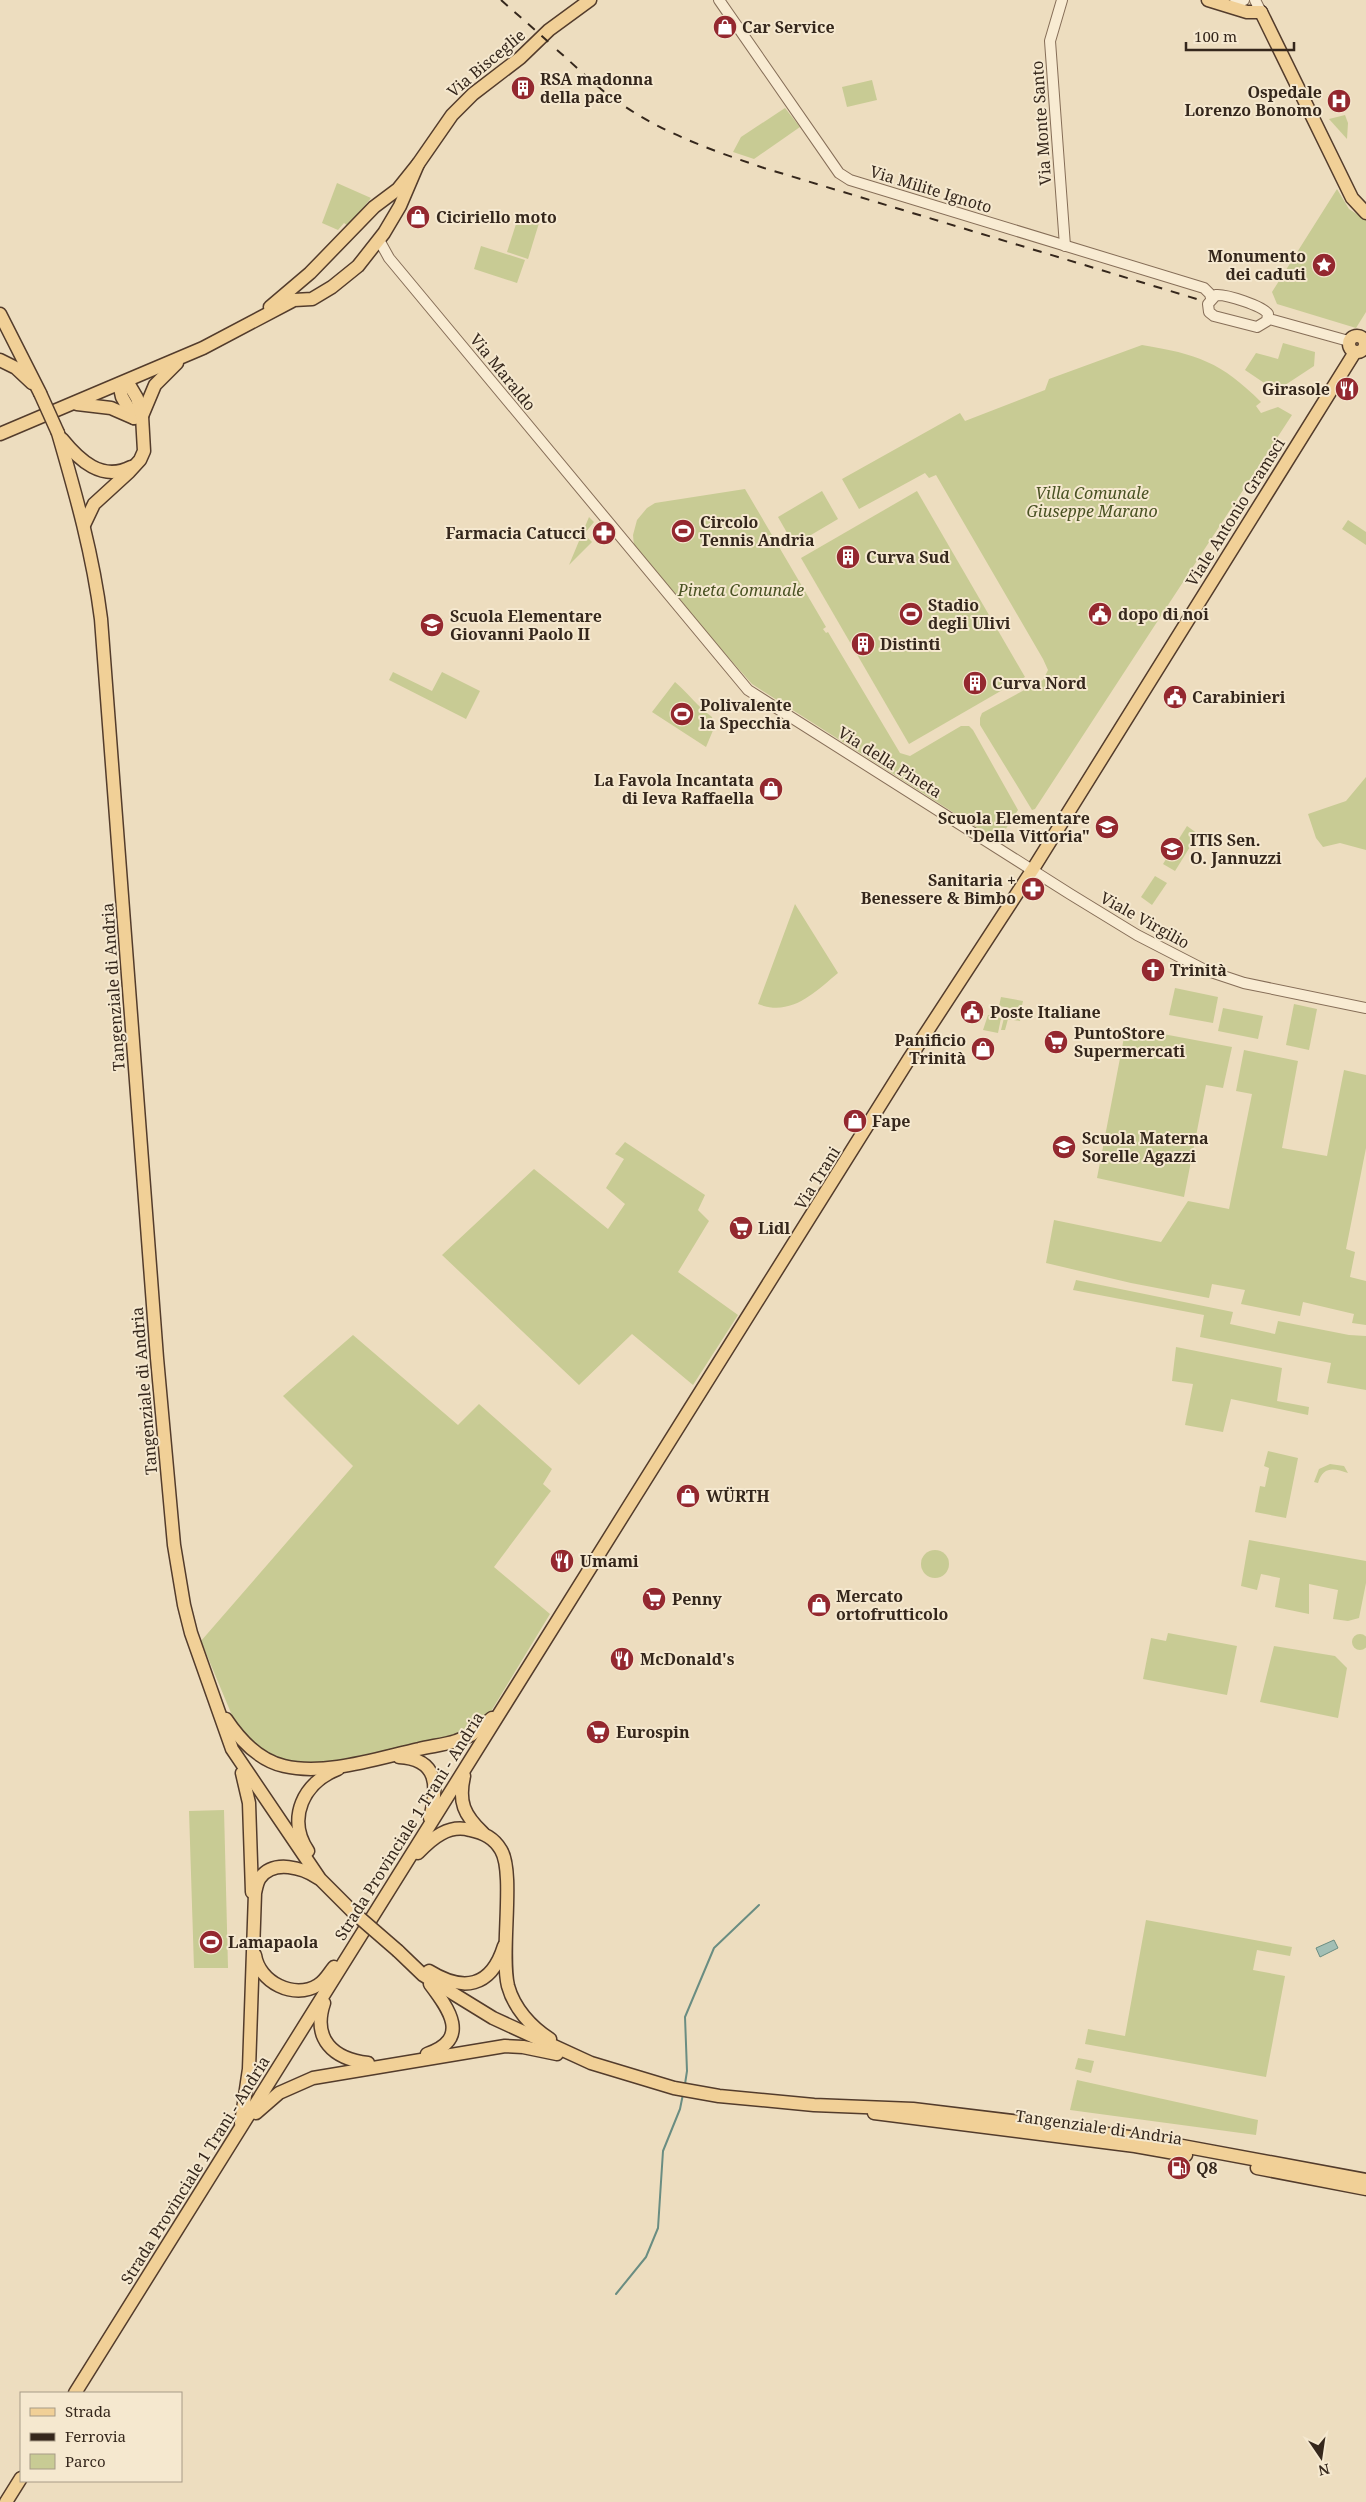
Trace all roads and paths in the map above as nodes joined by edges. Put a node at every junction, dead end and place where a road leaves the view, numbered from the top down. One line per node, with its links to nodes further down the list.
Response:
1 (590, 0): 8 (main road, Via Bisceglie)
2 (719, 0): 13 (street, Via Milite Ignoto)
3 (1062, 0): 13 (street, Via Monte Santo)
4 (1208, 0): 7 (main road)
5 (1255, 0): 7 (street)
6 (1236, 1): 7 (main road)
7 (1261, 12): 10 (main road)
8 (418, 164): 9 (main road, Via Bisceglie); 11 (main road, Via Bisceglie)
9 (377, 204): 11 (main road); 16 (main road, Via Bisceglie)
10 (1366, 214)
11 (393, 217): 12 (main road, Via Bisceglie)
12 (379, 240): 14 (main road, Via Bisceglie); 15 (street, Via Maraldo)
13 (1065, 246): 18 (street, Via Milite Ignoto)
14 (368, 254): 15 (street); 17 (main road, Via Bisceglie)
15 (389, 258): 33 (street, Via Maraldo)
16 (307, 276): 17 (main road); 21 (main road, Via Bisceglie)
17 (322, 294): 21 (main road, Via Bisceglie)
18 (1211, 298): 20 (street); 20 (street)
19 (0, 314): 26 (main road, Tangenziale di Andria)
20 (1269, 319): 22 (street)
21 (255, 321): 23 (main road, Via Bisceglie)
22 (1354, 341): 34 (main road, Viale Antonio Gramsci)
23 (188, 355): 25 (main road); 28 (main road)
24 (0, 360): 26 (main road)
25 (123, 382): 27 (main road); 28 (main road)
26 (40, 392): 30 (main road, Tangenziale di Andria, bridge)
27 (72, 404): 28 (main road); 29 (main road)
28 (140, 421): 31 (main road)
29 (0, 432)
30 (58, 433): 31 (main road); 32 (main road, Tangenziale di Andria)
31 (136, 464): 32 (main road)
32 (84, 525): 37 (main road, Tangenziale di Andria)
33 (735, 675): 34 (street, Via della Pineta)
34 (1033, 869): 35 (street, Viale Virgilio); 36 (main road, Via Trani)
35 (1366, 1008)
36 (629, 1506): 38 (main road, Strada Provinciale 1 Trani - Andria)
37 (211, 1691): 39 (main road, Tangenziale di Andria); 41 (main road)
38 (504, 1706): 40 (main road); 42 (main road, Strada Provinciale 1 Trani - Andria)
39 (236, 1756): 45 (main road, Tangenziale di Andria); 48 (main road)
40 (389, 1756): 41 (main road); 43 (main road)
41 (347, 1765): 47 (main road)
42 (465, 1769): 43 (main road, Strada Provinciale 1 Trani - Andria); 44 (main road)
43 (426, 1831): 46 (main road, Strada Provinciale 1 Trani - Andria)
44 (482, 1833): 46 (main road); 50 (main road)
45 (320, 1879): 47 (main road, Tangenziale di Andria); 48 (main road)
46 (396, 1879): 51 (main road, Strada Provinciale 1 Trani - Andria)
47 (337, 1897): 52 (main road, Tangenziale di Andria, bridge)
48 (253, 1920): 49 (main road)
49 (252, 1937): 51 (main road); 60 (main road)
50 (505, 1942): 52 (main road); 55 (main road)
51 (355, 1943): 54 (main road, Strada Provinciale 1 Trani - Andria)
52 (402, 1955): 53 (main road, Tangenziale di Andria)
53 (423, 1976): 55 (main road, Tangenziale di Andria); 56 (main road)
54 (333, 1982): 58 (main road); 60 (main road, Strada Provinciale 1 Trani - Andria)
55 (577, 2056): 57 (main road, Tangenziale di Andria)
56 (411, 2060): 57 (main road); 58 (main road)
57 (592, 2063): 59 (main road, Tangenziale di Andria)
58 (382, 2065): 60 (main road)
59 (827, 2105): 61 (main road, Tangenziale di Andria); 62 (main road, Tangenziale di Andria)
60 (242, 2126): 63 (main road, Strada Provinciale 1 Trani - Andria)
61 (1366, 2180)
62 (1366, 2189)
63 (76, 2392)
64 (20, 2480): 65 (main road)
65 (6, 2502)

